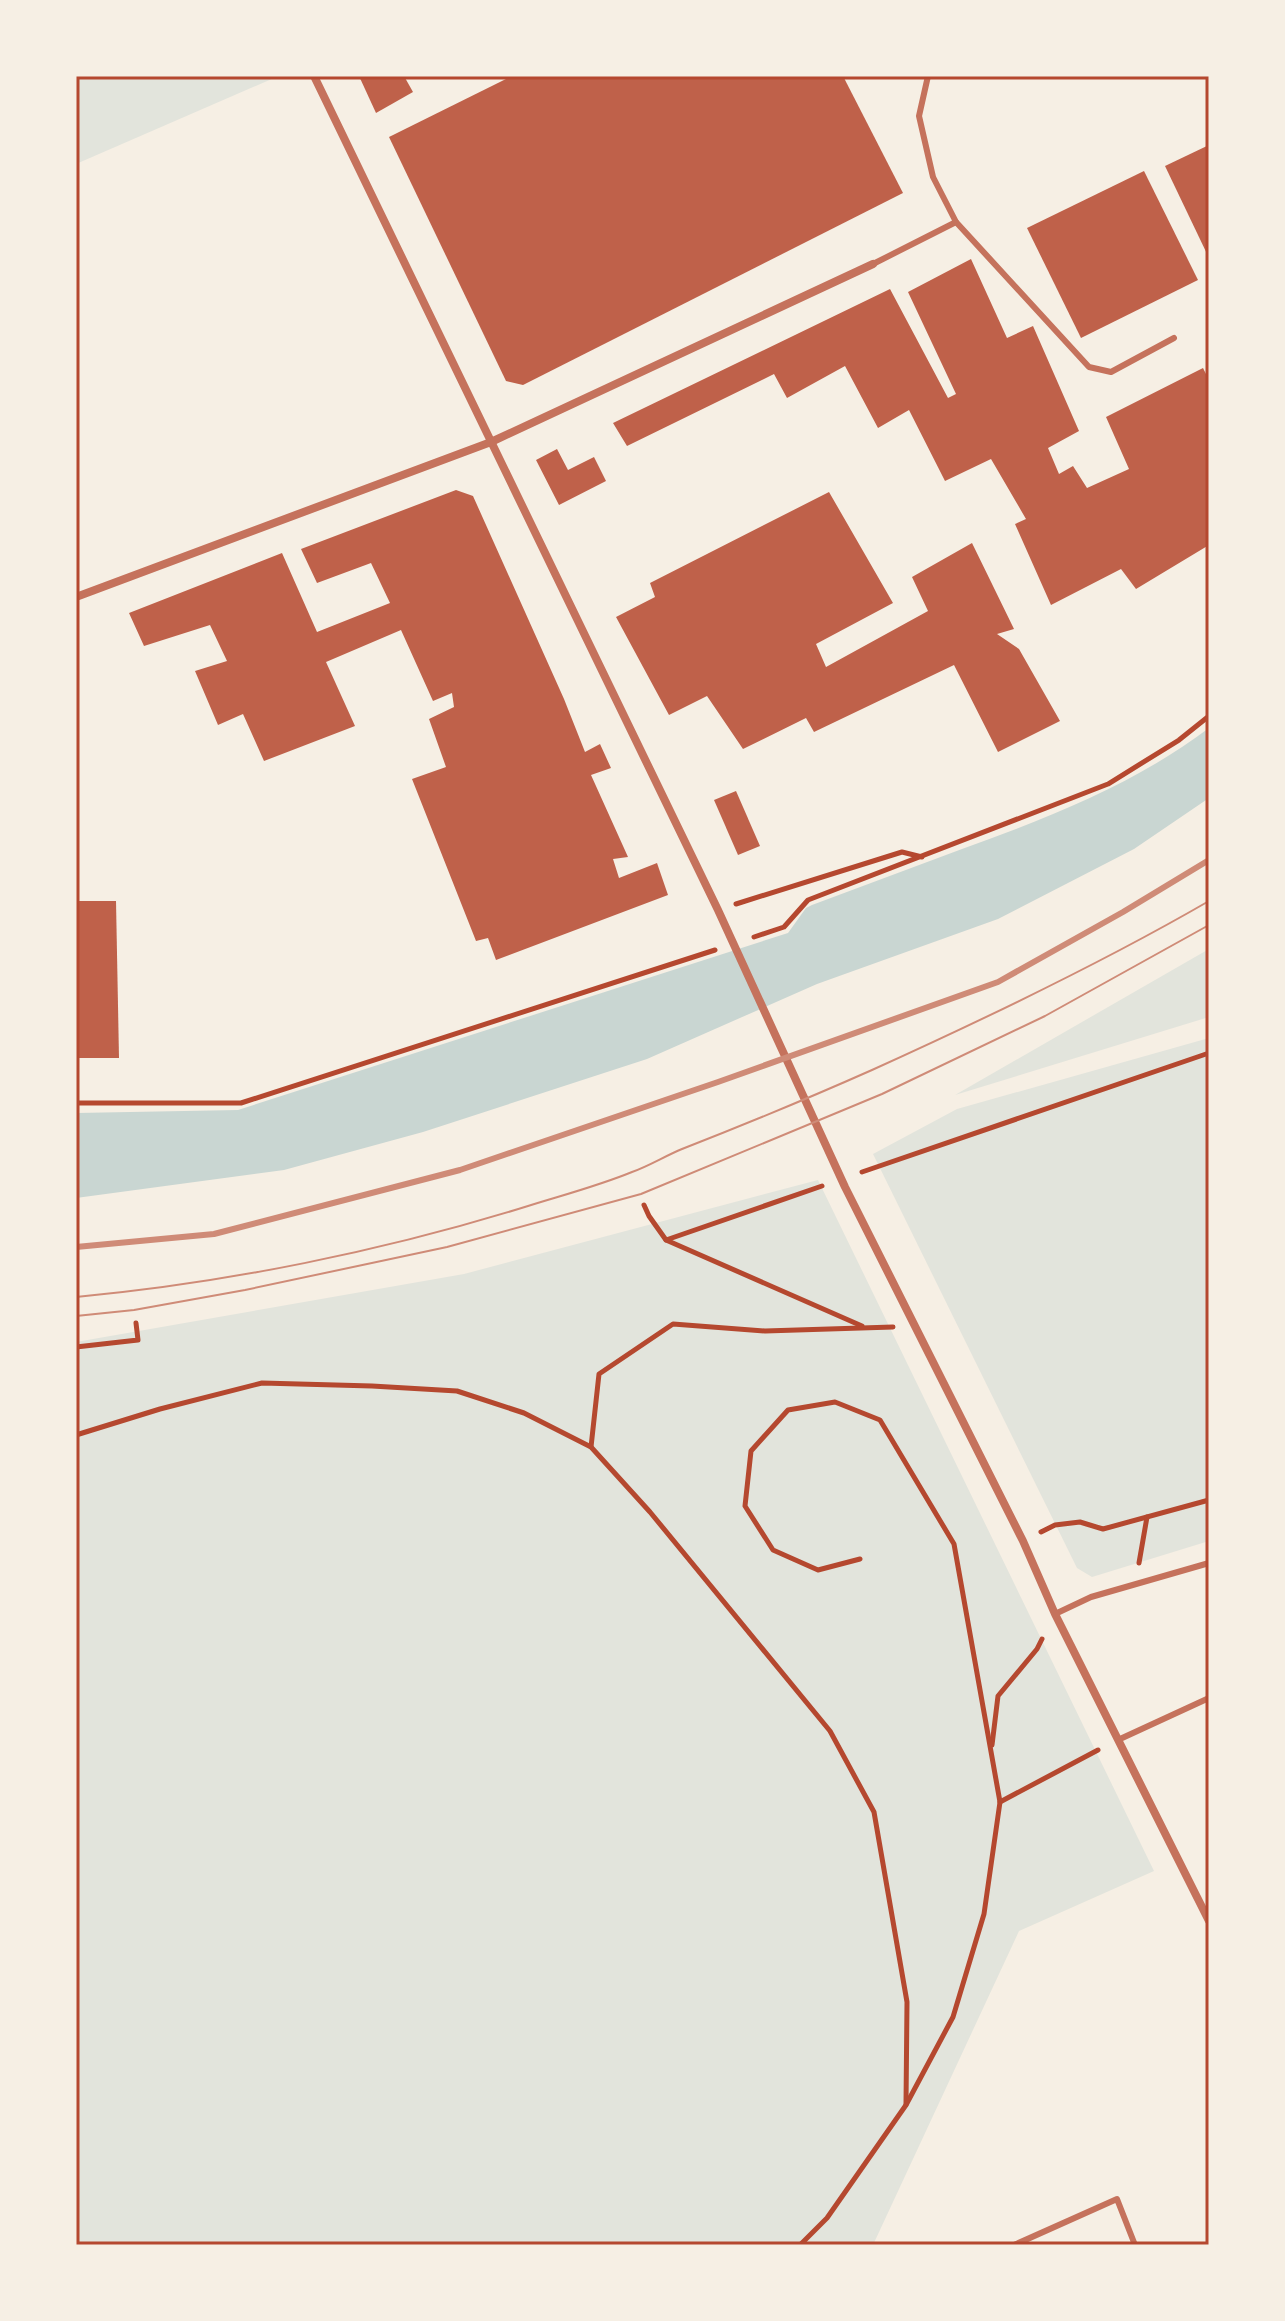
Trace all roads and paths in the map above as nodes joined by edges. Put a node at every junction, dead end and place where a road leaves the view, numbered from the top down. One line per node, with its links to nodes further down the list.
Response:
1 (314, 76): 6 (street)
2 (928, 76): 3 (lane)
3 (956, 222): 4 (lane); 5 (lane)
4 (873, 264): 6 (street)
5 (1174, 338)
6 (491, 442): 7 (street); 9 (street)
7 (76, 597)
8 (923, 857): 9 (path)
9 (718, 910): 18 (street)
10 (1209, 1053): 13 (path)
11 (76, 1103): 12 (path)
12 (241, 1103)
13 (862, 1172)
14 (832, 1183): 16 (path)
15 (644, 1205): 16 (path)
16 (666, 1240): 19 (path)
17 (136, 1323): 20 (path)
18 (915, 1326): 19 (path); 25 (street)
19 (867, 1328): 22 (path)
20 (76, 1347)
21 (76, 1435): 22 (path)
22 (591, 1447): 35 (path)
23 (1209, 1500): 24 (path)
24 (1147, 1517): 25 (path); 28 (path)
25 (1023, 1541): 29 (street)
26 (860, 1559): 32 (path)
27 (1209, 1563): 28 (lane)
28 (1138, 1583): 29 (lane)
29 (1055, 1614): 31 (street); 32 (path)
30 (1209, 1698): 31 (lane)
31 (1120, 1739): 33 (path); 34 (street)
32 (991, 1754): 33 (path)
33 (1000, 1802): 35 (path)
34 (1209, 1921)
35 (906, 2105): 36 (path)
36 (800, 2245)
37 (1014, 2245): 38 (lane)
38 (1135, 2245)

